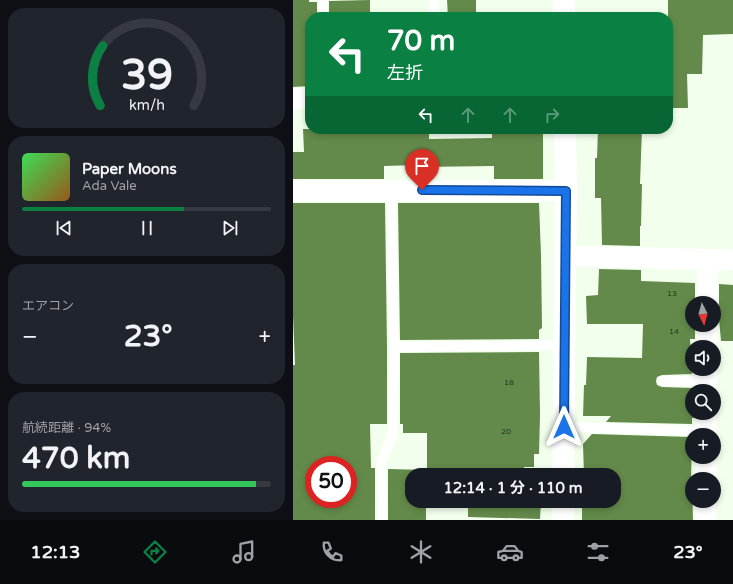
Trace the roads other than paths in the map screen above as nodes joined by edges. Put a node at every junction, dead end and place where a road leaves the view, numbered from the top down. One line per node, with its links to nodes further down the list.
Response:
1 (323, 0): 4 (lane)
2 (434, 0): 5 (lane)
3 (564, 0): 6 (main road)
4 (323, 12)
5 (434, 12)
6 (564, 12)
7 (305, 98): 8 (street)
8 (293, 99)
9 (565, 134): 12 (main road)
10 (391, 190): 11 (street); 12 (street); 18 (lane)
11 (293, 191)
12 (566, 191): 13 (main road)
13 (565, 256): 14 (street); 17 (main road)
14 (708, 260): 15 (street); 16 (street)
15 (733, 260)
16 (707, 296)
17 (564, 345): 18 (lane); 22 (main road)
18 (394, 347): 26 (lane)
19 (706, 380): 20 (lane)
20 (662, 381)
21 (706, 426): 22 (lane)
22 (564, 427): 23 (main road)
23 (563, 468)
24 (563, 508): 27 (main road)
25 (705, 508): 28 (street)
26 (382, 520)
27 (563, 520)
28 (705, 520)

